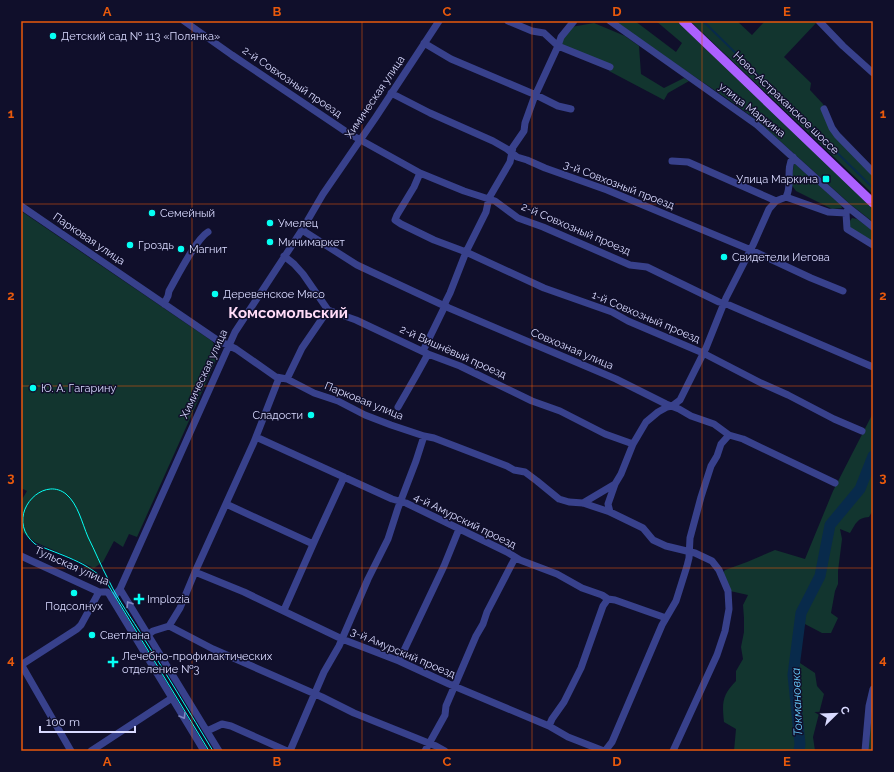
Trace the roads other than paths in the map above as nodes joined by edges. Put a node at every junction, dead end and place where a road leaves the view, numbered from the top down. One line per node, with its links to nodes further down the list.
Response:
1 (184, 21): 16 (street, 2-й Совхозный проезд)
2 (439, 21): 8 (street, Химическая улица)
3 (508, 21): 9 (street)
4 (574, 21): 9 (street)
5 (610, 21): 18 (street, улица Маркина)
6 (683, 21): 25 (main road, Ново-Астраханское шоссе)
7 (819, 21): 11 (street)
8 (424, 43): 12 (street, Химическая улица); 13 (street)
9 (558, 46): 10 (street); 13 (street)
10 (610, 67)
11 (873, 73)
12 (391, 93): 16 (street, Химическая улица); 17 (street, 3-й Совхозный проезд)
13 (536, 95): 14 (street); 17 (street)
14 (571, 109)
15 (824, 109): 20 (street)
16 (360, 139): 21 (street, 2-й Совхозный проезд); 29 (street, Химическая улица)
17 (511, 152): 23 (street); 32 (street, 3-й Совхозный проезд)
18 (792, 157): 22 (street); 27 (street, улица Маркина)
19 (672, 161): 24 (street)
20 (873, 172)
21 (420, 173): 23 (street, 2-й Совхозный проезд); 33 (street, 1-й Совхозный проезд)
22 (786, 197): 24 (street); 27 (street)
23 (489, 198): 33 (street); 36 (street, 2-й Совхозный проезд)
24 (776, 201): 32 (street)
25 (873, 203)
26 (21, 206): 37 (street, Парковая улица)
27 (848, 211): 28 (street, улица Маркина); 31 (street)
28 (873, 227)
29 (302, 230): 34 (street, Химическая улица); 38 (street, Совхозная улица)
30 (208, 232): 37 (street)
31 (873, 245)
32 (751, 250): 35 (street, 3-й Совхозный проезд); 36 (street)
33 (466, 252): 38 (street); 42 (street, 1-й Совхозный проезд)
34 (284, 256): 39 (street); 40 (street, Химическая улица)
35 (843, 290)
36 (723, 303): 42 (street); 43 (street, 2-й Совхозный проезд)
37 (164, 304): 40 (street, Парковая улица)
38 (444, 305): 41 (street); 45 (street, Совхозная улица)
39 (328, 310): 41 (street, 2-й Вишнёвый проезд); 44 (street)
40 (228, 346): 44 (street, Парковая улица); 65 (street, Химическая улица)
41 (426, 352): 46 (street); 51 (street, 2-й Вишнёвый проезд)
42 (703, 353): 45 (street); 47 (street, 1-й Совхозный проезд)
43 (873, 367)
44 (283, 379): 49 (street, Парковая улица); 50 (street)
45 (672, 406): 48 (street, Совхозная улица); 51 (street)
46 (398, 407)
47 (862, 431)
48 (729, 435): 53 (street, Совхозная улица); 61 (street)
49 (424, 436): 55 (street); 56 (street, Парковая улица)
50 (256, 437): 52 (street, 4-й Амурский проезд); 57 (street)
51 (633, 444): 54 (street)
52 (344, 477): 55 (street, 4-й Амурский проезд); 60 (street)
53 (835, 483)
54 (615, 484): 56 (street); 58 (street)
55 (400, 502): 59 (street, 4-й Амурский проезд); 73 (street)
56 (583, 503): 58 (street, Парковая улица)
57 (226, 504): 60 (street); 64 (street)
58 (610, 512): 61 (street, Парковая улица)
59 (459, 529): 63 (street, 4-й Амурский проезд); 74 (street)
60 (313, 544): 69 (street)
61 (689, 551): 70 (street); 92 (street, Парковая улица)
62 (21, 556): 66 (street, Тульская улица)
63 (515, 558): 68 (street, 4-й Амурский проезд); 76 (street)
64 (195, 572): 69 (street, 3-й Амурский проезд); 71 (street)
65 (120, 589): 67 (street, Тульская улица); 72 (street, Тульская улица, one-way to 65)
66 (99, 592): 67 (street, Тульская улица); 75 (street)
67 (112, 599): 79 (street, Тульская улица)
68 (608, 599): 70 (street, 4-й Амурский проезд); 80 (street)
69 (284, 610): 73 (street, 3-й Амурский проезд)
70 (666, 618): 91 (street)
71 (169, 626): 72 (street); 78 (street)
72 (148, 635): 81 (street, Тульская улица)
73 (342, 638): 74 (street, 3-й Амурский проезд); 78 (street)
74 (400, 661): 76 (street, 3-й Амурский проезд)
75 (21, 665): 83 (street)
76 (455, 686): 80 (street, 3-й Амурский проезд); 82 (street)
77 (873, 689): 93 (street)
78 (314, 694): 82 (street); 88 (street)
79 (172, 698): 84 (street); 85 (street, Тульская улица, one-way to 85)
80 (549, 726): 91 (street, 3-й Амурский проезд)
81 (207, 731): 86 (street, Тульская улица); 87 (street)
82 (429, 743): 89 (street); 90 (street)
83 (71, 751)
84 (91, 751)
85 (204, 751)
86 (219, 751)
87 (287, 751)
88 (290, 751)
89 (425, 751)
90 (445, 751)
91 (605, 751)
92 (673, 751)
93 (865, 751)

